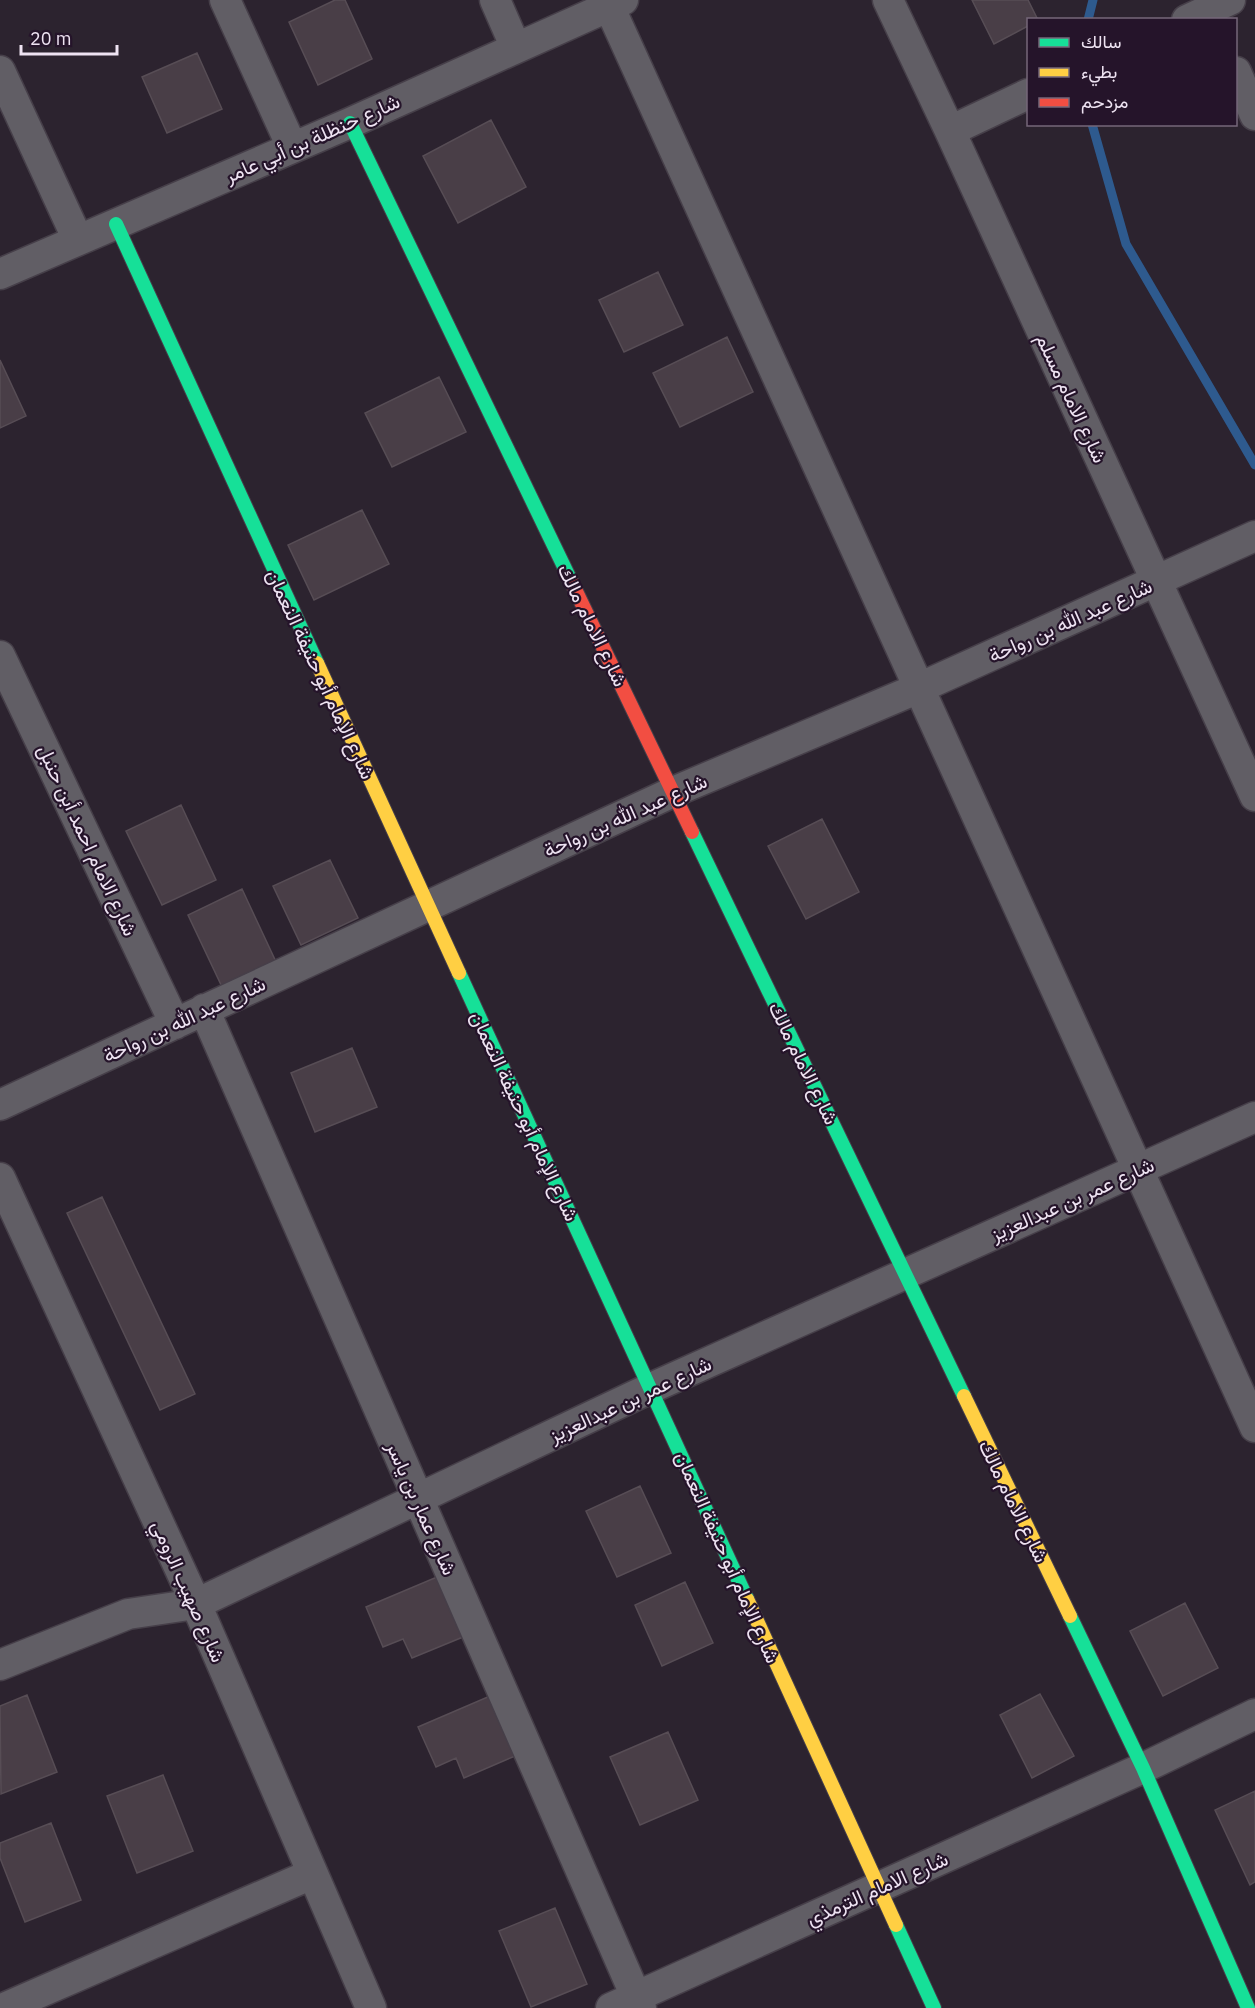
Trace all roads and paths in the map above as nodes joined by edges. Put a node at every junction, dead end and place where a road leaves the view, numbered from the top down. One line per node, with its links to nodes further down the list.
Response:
1 (225, 0): 12 (street)
2 (495, 0): 5 (street)
3 (888, 0): 11 (street, شارع الامام مسلم)
4 (616, 3): 5 (street, شارع حنظلة بن أبي عامر); 19 (street)
5 (516, 48): 10 (street, شارع حنظلة بن أبي عامر)
6 (0, 71): 14 (street)
7 (1237, 74): 9 (street)
8 (1027, 95): 11 (street)
9 (1255, 115)
10 (350, 123): 12 (street, شارع حنظلة بن أبي عامر); 20 (street, شارع الامام مالك)
11 (950, 131): 17 (street, شارع الامام مسلم)
12 (292, 147): 13 (street, شارع حنظلة بن أبي عامر)
13 (116, 224): 14 (street, شارع حنظلة بن أبي عامر); 22 (street, شارع الإمام أبو حنيفة النعمان)
14 (78, 240): 15 (street, شارع حنظلة بن أبي عامر)
15 (0, 274)
16 (1255, 536): 17 (street, شارع عبد الله بن رواحة)
17 (1156, 582): 19 (street, شارع عبد الله بن رواحة); 21 (street, شارع الامام مسلم)
18 (0, 656): 24 (street, شارع الامام احمد أبن حنبل)
19 (919, 688): 20 (street, شارع عبد الله بن رواحة); 27 (street)
20 (673, 792): 22 (street, شارع عبد الله بن رواحة); 29 (street, شارع الامام مالك)
21 (1255, 796)
22 (426, 905): 23 (street, شارع عبد الله بن رواحة); 30 (street, شارع الإمام أبو حنيفة النعمان)
23 (204, 1009): 24 (street, شارع عبد الله بن رواحة); 32 (street, شارع عمار بن ياسر)
24 (176, 1024): 25 (street, شارع عبد الله بن رواحة)
25 (0, 1105)
26 (1255, 1117): 27 (street, شارع عمر بن عبدالعزيز)
27 (1138, 1170): 29 (street, شارع عمر بن عبدالعزيز); 31 (street)
28 (0, 1178): 33 (street, شارع صهيب الرومي)
29 (905, 1274): 30 (street, شارع عمر بن عبدالعزيز); 36 (street, شارع الامام مالك)
30 (651, 1388): 32 (street, شارع عمر بن عبدالعزيز); 38 (street, شارع الإمام أبو حنيفة النعمان)
31 (1255, 1427)
32 (418, 1499): 33 (street, شارع عمر بن عبدالعزيز); 39 (street, شارع عمار بن ياسر)
33 (196, 1604): 34 (street, شارع عمر بن عبدالعزيز); 37 (street, شارع صهيب الرومي)
34 (0, 1665)
35 (1255, 1714): 36 (street, شارع الامام الترمذي)
36 (1143, 1768): 38 (street, شارع الامام الترمذي); 43 (street, شارع الامام مالك)
37 (312, 1874): 40 (street); 41 (street, شارع صهيب الرومي)
38 (879, 1887): 39 (street, شارع الامام الترمذي); 42 (street, شارع الإمام أبو حنيفة النعمان)
39 (630, 2004)
40 (4, 2008)
41 (371, 2008)
42 (934, 2008)
43 (1248, 2008)

